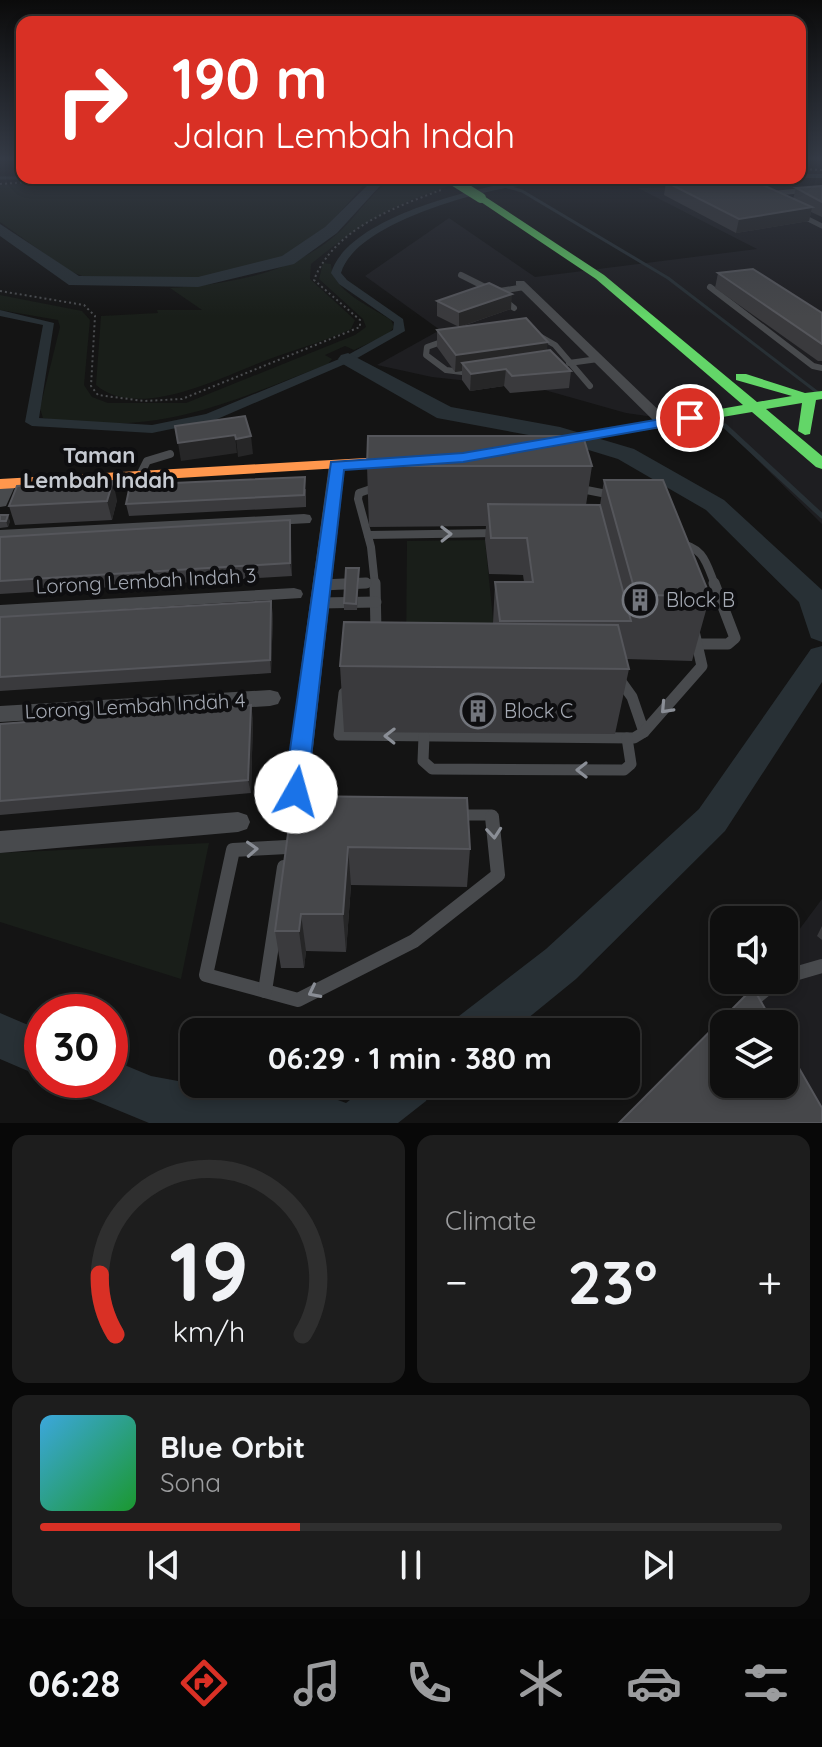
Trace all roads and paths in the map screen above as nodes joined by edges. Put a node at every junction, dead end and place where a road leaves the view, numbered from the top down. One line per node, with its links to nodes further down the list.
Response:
1 (393, 211): 8 (path)
2 (508, 211): 18 (main road)
3 (796, 214): 4 (lane)
4 (822, 226)
5 (461, 275): 9 (lane)
6 (522, 285): 9 (lane); 13 (street)
7 (720, 285): 16 (lane)
8 (0, 291)
9 (494, 292): 10 (lane)
10 (514, 308)
11 (519, 330): 15 (lane)
12 (451, 339): 17 (lane)
13 (598, 359): 15 (lane); 23 (street)
14 (551, 360): 15 (lane)
15 (567, 360): 19 (lane)
16 (822, 368)
17 (481, 371)
18 (732, 378): 20 (main road); 21 (main road); 22 (main road)
19 (590, 386)
20 (817, 395): 21 (main road); 24 (main road)
21 (763, 404): 22 (main road); 24 (main road)
22 (715, 413): 23 (main road); 24 (main road)
23 (665, 424): 26 (main road)
24 (798, 434): 25 (main road); 29 (main road)
25 (822, 445)
26 (531, 447)
27 (170, 454): 31 (lane)
28 (415, 460): 30 (main road)
29 (822, 464)
30 (337, 465): 31 (main road); 46 (street)
31 (139, 477): 32 (main road)
32 (4, 484): 37 (street)
33 (390, 487): 42 (lane)
34 (565, 488): 35 (lane)
35 (585, 489): 36 (lane); 38 (lane)
36 (620, 500)
37 (0, 502)
38 (587, 503)
39 (304, 519): 41 (street)
40 (511, 533): 42 (lane, one-way to 40)
41 (0, 535)
42 (368, 535): 44 (lane)
43 (670, 557): 50 (lane)
44 (373, 583): 46 (lane); 47 (lane)
45 (294, 594): 48 (street, Lorong Lembah Indah 3)
46 (321, 594): 47 (lane); 59 (street)
47 (376, 602): 51 (lane)
48 (0, 611)
49 (689, 615): 50 (lane)
50 (699, 644): 56 (lane, one-way to 56)
51 (375, 649)
52 (610, 668): 56 (lane)
53 (345, 684): 57 (lane, one-way to 53)
54 (270, 698): 55 (street, Lorong Lembah Indah 4)
55 (0, 714)
56 (644, 732): 58 (lane)
57 (424, 736): 58 (lane); 58 (lane, one-way to 57)
58 (627, 738)
59 (295, 798)
60 (447, 815): 65 (lane, one-way to 65)
61 (238, 822): 62 (street)
62 (0, 842)
63 (822, 966): 64 (lane)
64 (798, 973)
65 (265, 991): 65 (lane, one-way to 65)
66 (760, 994): 67 (lane)
67 (758, 1010)

